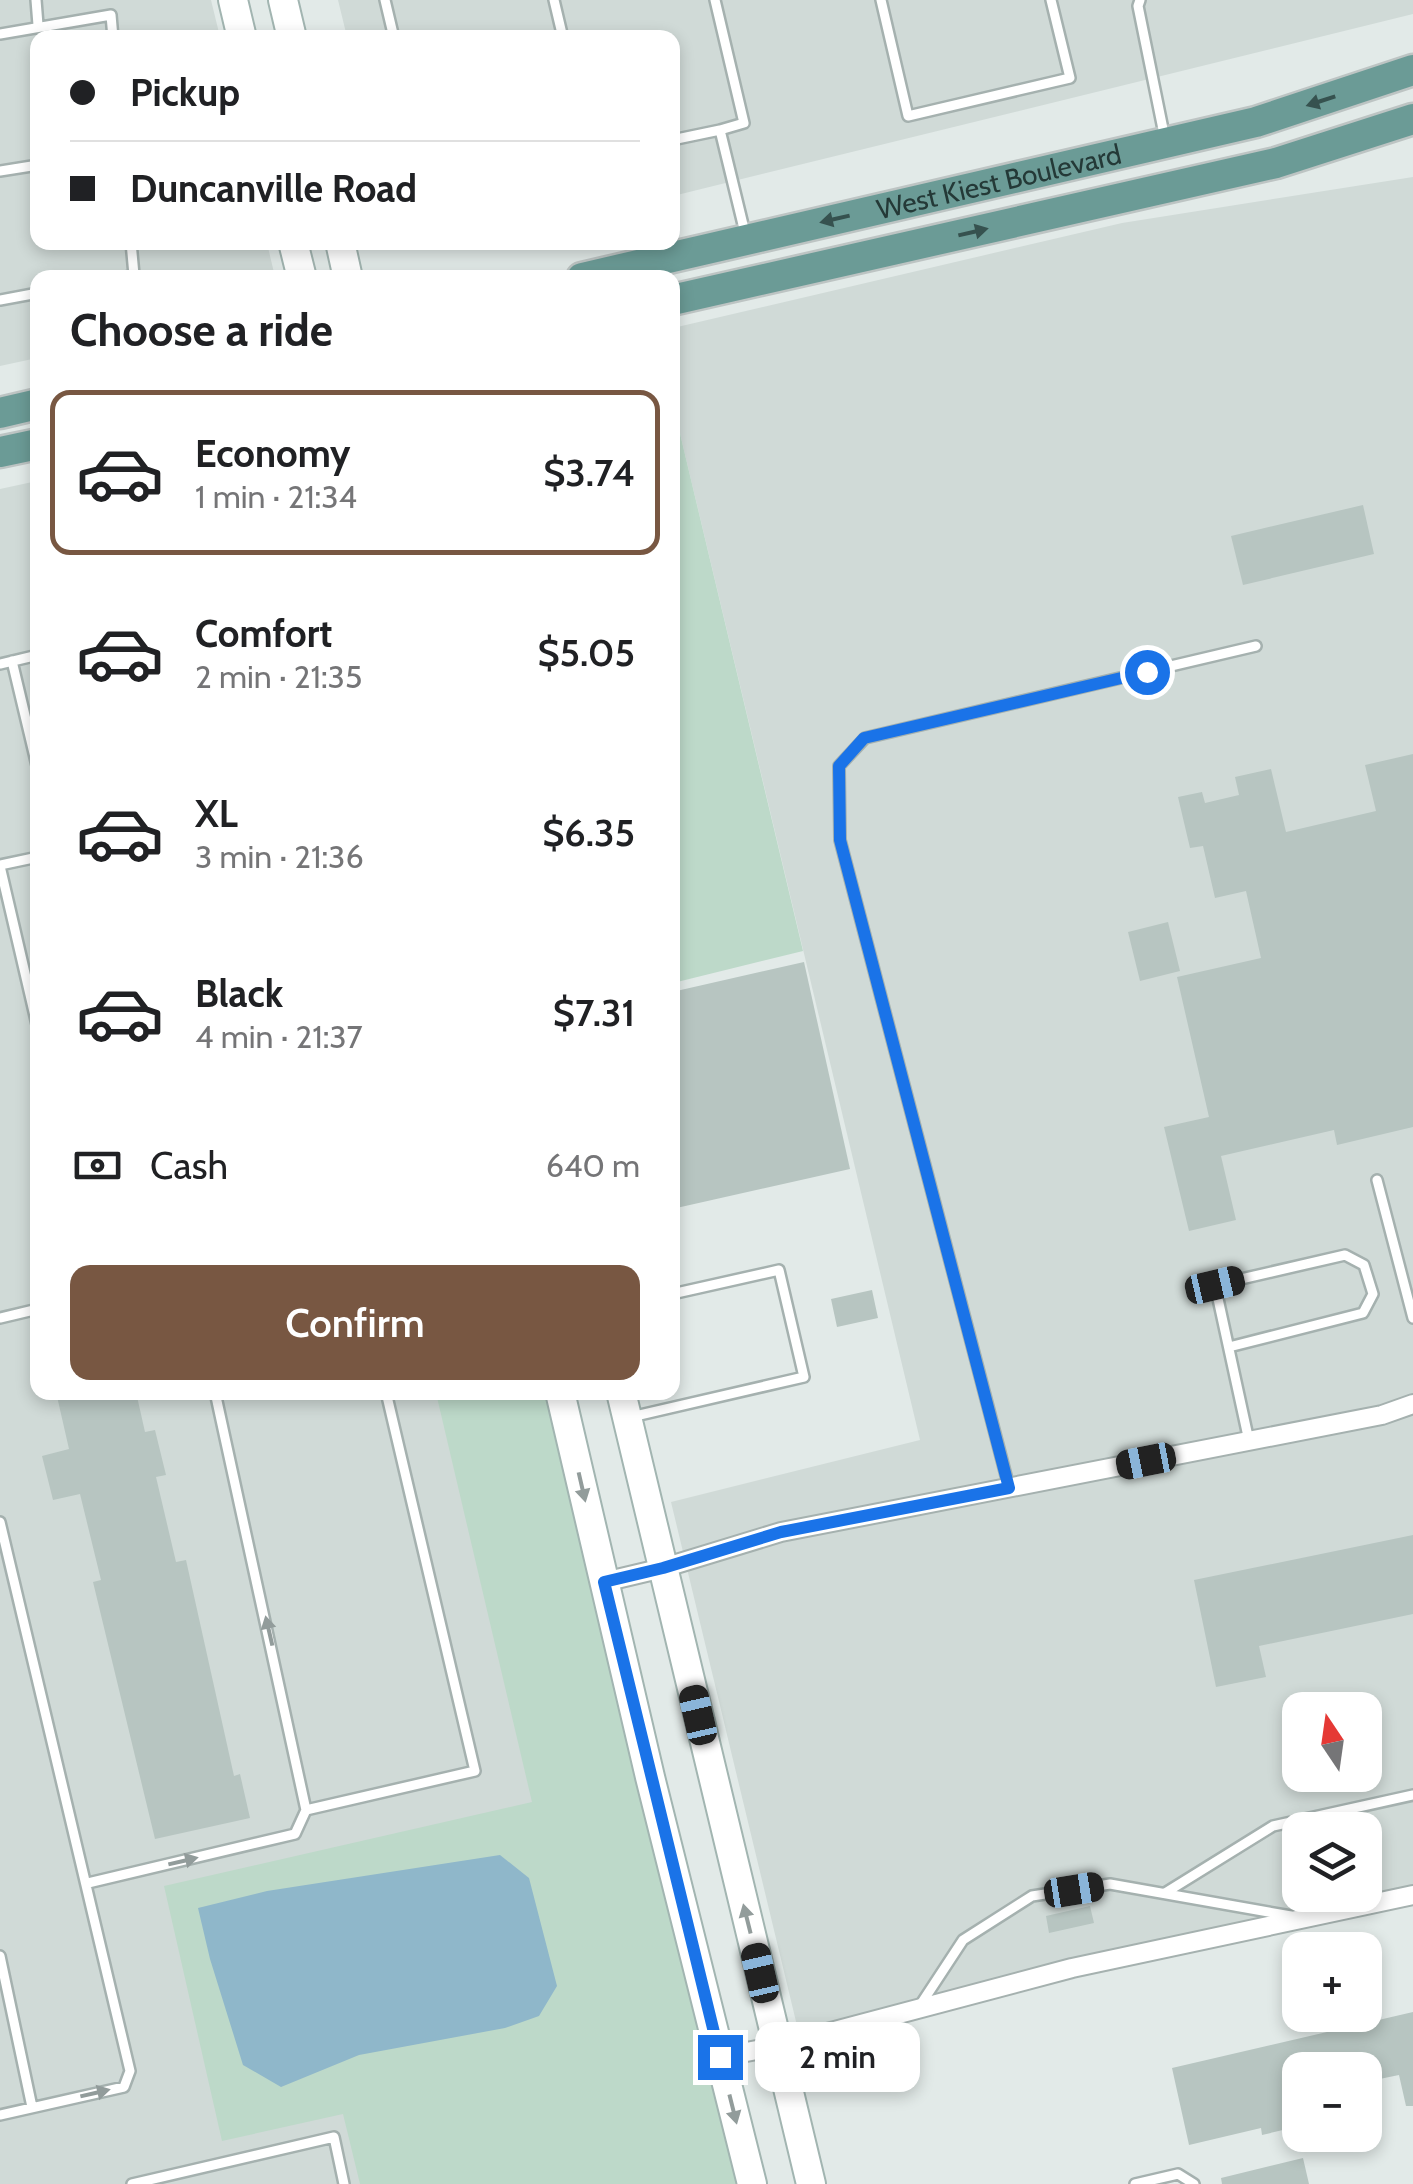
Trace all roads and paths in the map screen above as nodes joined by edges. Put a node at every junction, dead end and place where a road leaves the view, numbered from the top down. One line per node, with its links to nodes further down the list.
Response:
1 (36, 0): 10 (lane)
2 (233, 0): 12 (main road)
3 (283, 0): 13 (main road)
4 (385, 0): 14 (lane)
5 (554, 0): 15 (lane)
6 (716, 0): 19 (lane)
7 (881, 0): 8 (lane)
8 (1051, 0)
9 (1140, 0): 21 (lane)
10 (38, 25): 11 (lane); 16 (lane)
11 (112, 30)
12 (240, 30)
13 (290, 30)
14 (392, 30)
15 (561, 30)
16 (0, 34)
17 (1413, 70): 21 (main road, West Kiest Boulevard, one-way to 21)
18 (1413, 119): 24 (main road, West Kiest Boulevard)
19 (720, 130): 20 (lane); 25 (lane)
20 (680, 138)
21 (1155, 145): 24 (main road); 25 (main road, West Kiest Boulevard, one-way to 25)
22 (30, 166): 23 (lane)
23 (0, 172)
24 (1155, 192): 27 (main road, West Kiest Boulevard, one-way to 24)
25 (747, 240): 26 (main road, West Kiest Boulevard); 27 (main road)
26 (617, 270)
27 (756, 281): 29 (main road, West Kiest Boulevard)
28 (30, 294): 30 (lane)
29 (680, 298)
30 (0, 300)
31 (30, 406): 32 (main road)
32 (0, 413)
33 (30, 446): 34 (main road)
34 (0, 452)
35 (1256, 646): 57 (lane)
36 (30, 658): 37 (lane)
37 (12, 661): 38 (lane); 39 (lane)
38 (0, 664)
39 (30, 736)
40 (30, 859): 41 (lane)
41 (0, 865): 42 (lane)
42 (30, 994)
43 (1377, 1180): 47 (lane)
44 (680, 1292): 49 (lane)
45 (30, 1311): 46 (lane)
46 (0, 1318)
47 (1413, 1318)
48 (1228, 1347): 48 (lane); 56 (lane)
49 (680, 1396)
50 (216, 1400): 62 (lane, one-way to 50)
51 (388, 1400): 62 (lane)
52 (562, 1400): 60 (main road, one-way to 60)
53 (656, 1400): 55 (lane)
54 (1413, 1404): 56 (street)
55 (625, 1405): 59 (main road)
56 (1249, 1440): 57 (street)
57 (1009, 1488): 59 (street)
58 (0, 1522): 63 (lane)
59 (663, 1568): 60 (street); 69 (main road, one-way to 59)
60 (604, 1582): 70 (main road)
61 (1413, 1795): 64 (lane)
62 (306, 1810): 63 (lane, one-way to 62)
63 (88, 1883): 71 (lane, one-way to 63)
64 (1164, 1893): 66 (lane); 68 (lane)
65 (1413, 1894): 66 (street)
66 (1303, 1918): 68 (street)
67 (0, 1956): 71 (lane)
68 (918, 2009): 69 (street)
69 (778, 2046): 70 (street); 76 (main road)
70 (720, 2057): 75 (main road, one-way to 75)
71 (32, 2107): 72 (lane)
72 (0, 2115)
73 (132, 2184): 74 (lane)
74 (344, 2184)
75 (752, 2184)
76 (811, 2184)
77 (1135, 2184): 78 (lane)
78 (1194, 2184)

